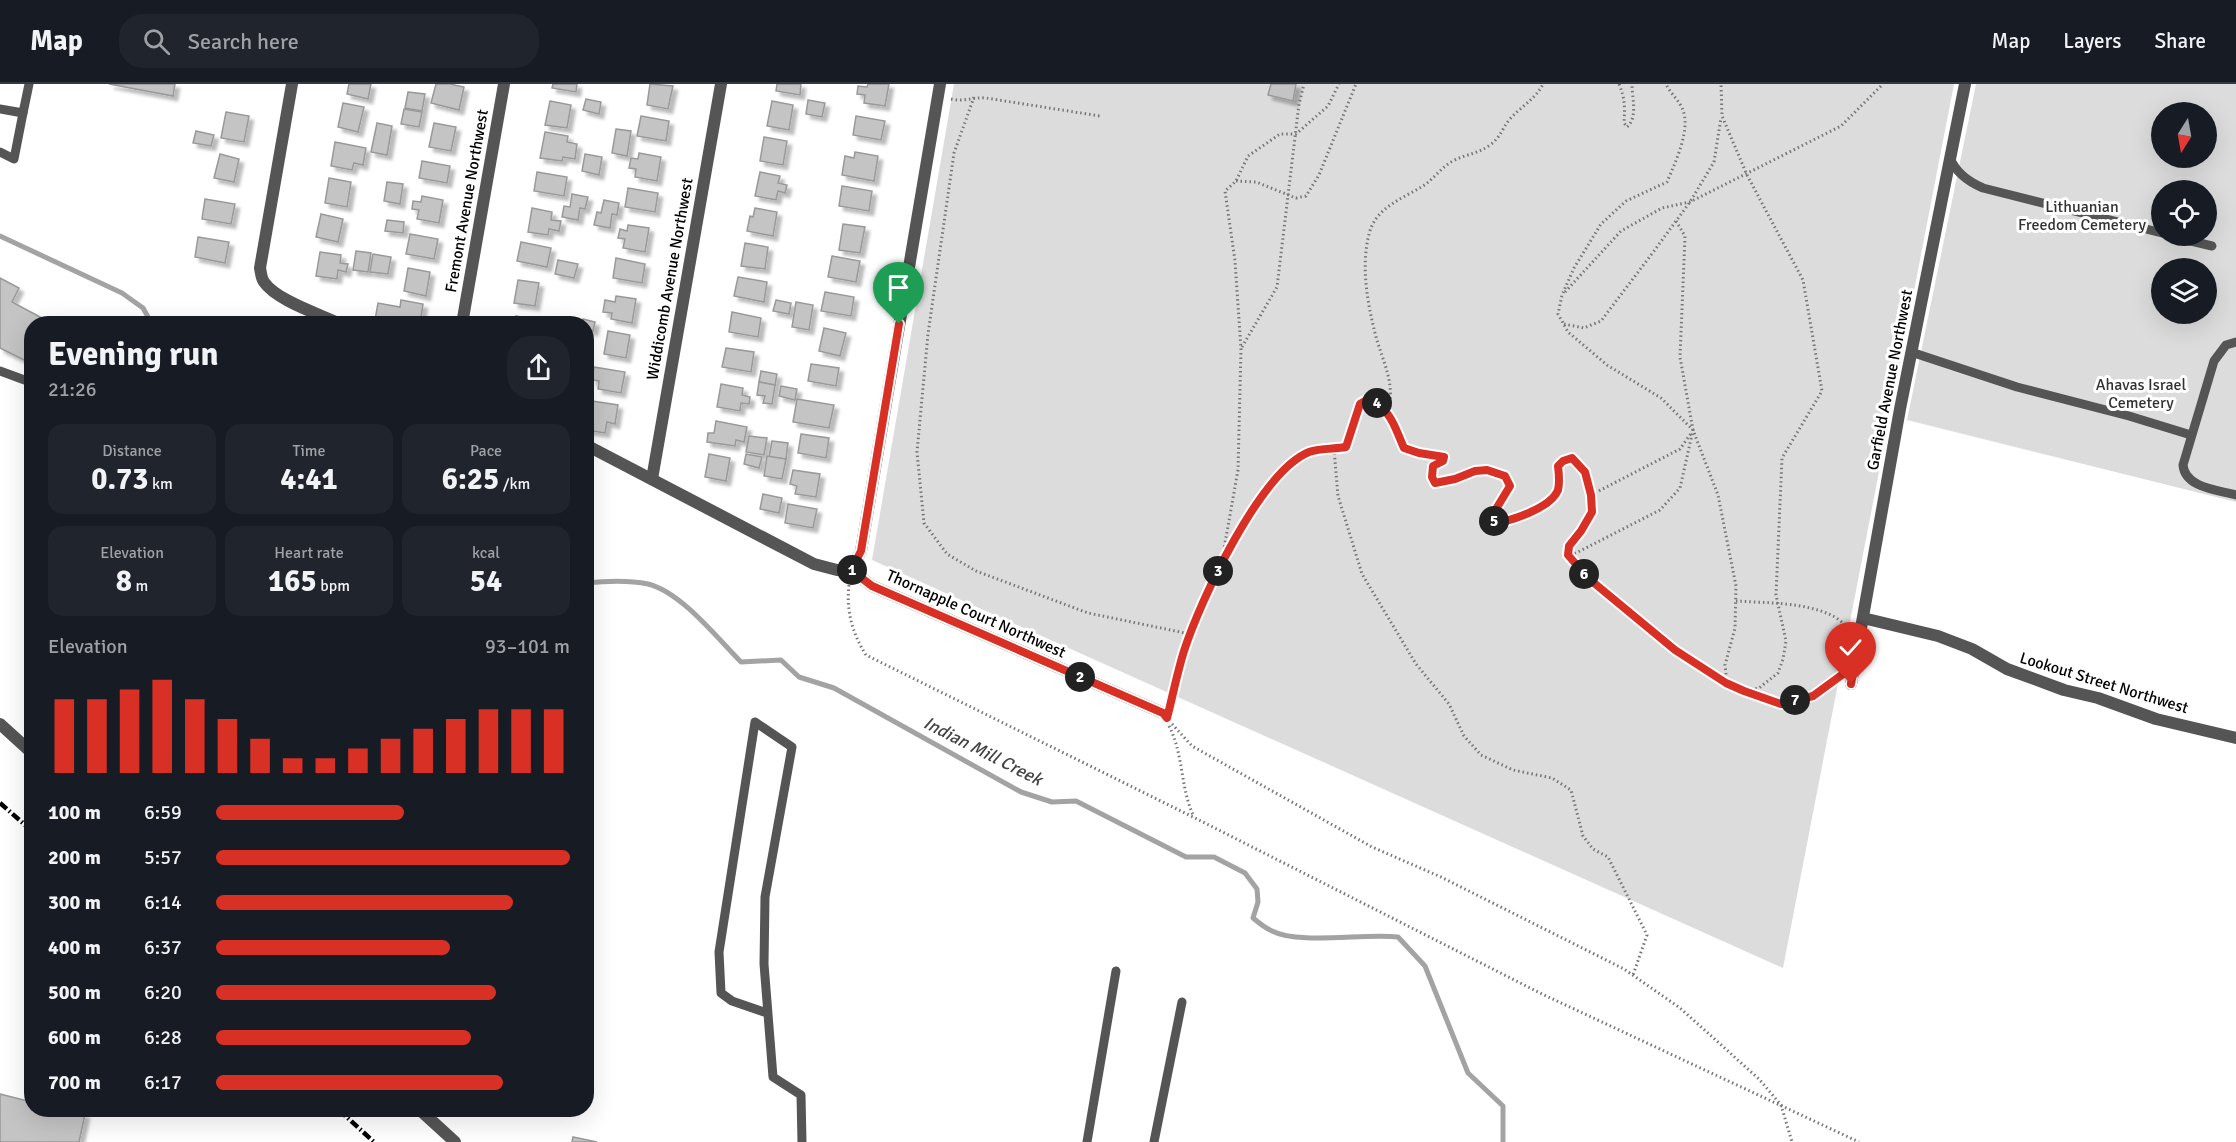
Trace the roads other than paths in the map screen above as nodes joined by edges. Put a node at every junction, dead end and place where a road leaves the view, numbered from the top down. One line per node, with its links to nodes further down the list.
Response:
1 (28, 84): 8 (lane)
2 (292, 84): 12 (street)
3 (504, 84): 13 (street, Fremont Avenue Northwest)
4 (721, 84): 20 (street, Widdicomb Avenue Northwest)
5 (1965, 84): 10 (street, Garfield Avenue Northwest)
6 (939, 90): 22 (street)
7 (0, 109): 8 (lane)
8 (23, 113): 9 (lane)
9 (0, 153)
10 (1950, 158): 11 (lane); 15 (street, Garfield Avenue Northwest)
11 (2151, 230)
12 (323, 316)
13 (463, 316)
14 (2236, 342): 18 (lane)
15 (1911, 352): 18 (lane); 23 (street, Garfield Avenue Northwest)
16 (0, 371): 17 (lane)
17 (24, 380)
18 (2191, 435): 21 (lane)
19 (594, 449): 20 (street, Thornapple Court Northwest)
20 (652, 479): 22 (street, Thornapple Court Northwest)
21 (2236, 495)
22 (851, 570): 25 (street, Thornapple Court Northwest)
23 (1863, 618): 24 (street, Garfield Avenue Northwest); 27 (street, Lookout Street Northwest)
24 (1851, 684)
25 (1165, 716)
26 (0, 724): 28 (street)
27 (2236, 738)
28 (24, 746)
29 (1116, 971): 35 (lane)
30 (1182, 1002): 36 (lane)
31 (766, 1013): 31 (lane); 34 (lane)
32 (428, 1117): 33 (street)
33 (455, 1142)
34 (802, 1142)
35 (1087, 1142)
36 (1154, 1142)

